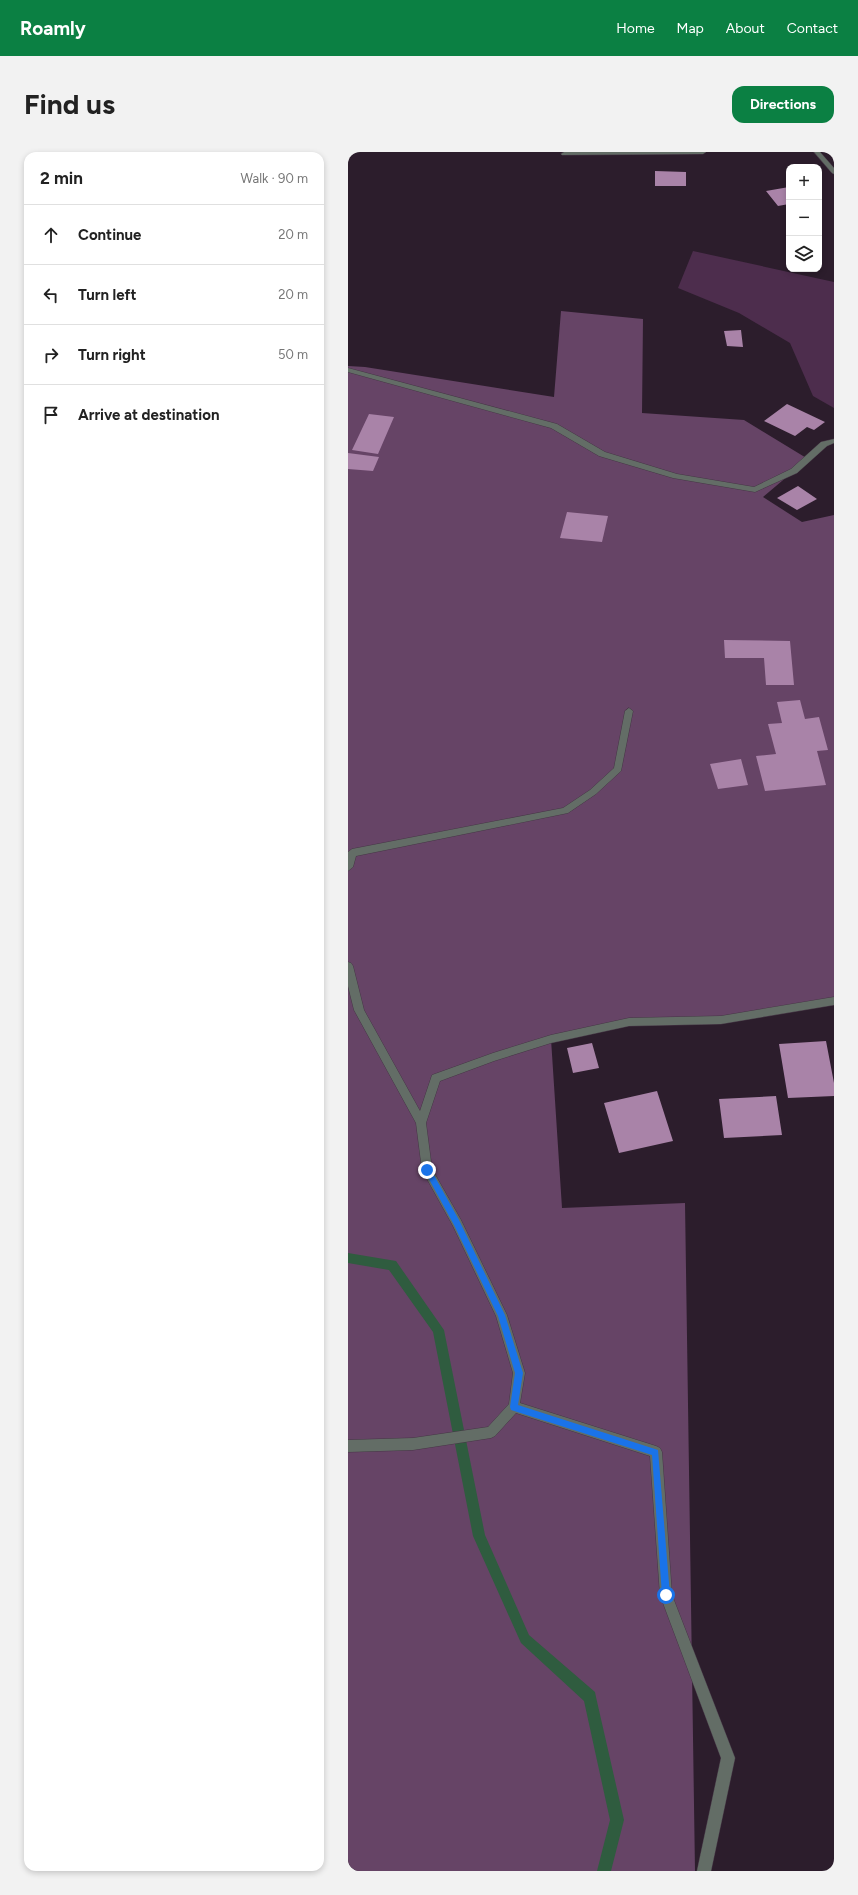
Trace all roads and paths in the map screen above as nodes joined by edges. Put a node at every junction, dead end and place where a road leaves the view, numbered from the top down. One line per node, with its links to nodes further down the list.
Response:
1 (703, 152): 3 (street)
2 (816, 152): 4 (street)
3 (564, 154)
4 (834, 172)
5 (348, 370): 6 (street)
6 (834, 441)
7 (629, 711): 8 (street)
8 (348, 867)
9 (348, 966): 11 (street)
10 (834, 1001): 11 (street)
11 (421, 1123): 12 (street)
12 (514, 1407): 13 (street); 14 (street)
13 (348, 1446)
14 (704, 1871)

